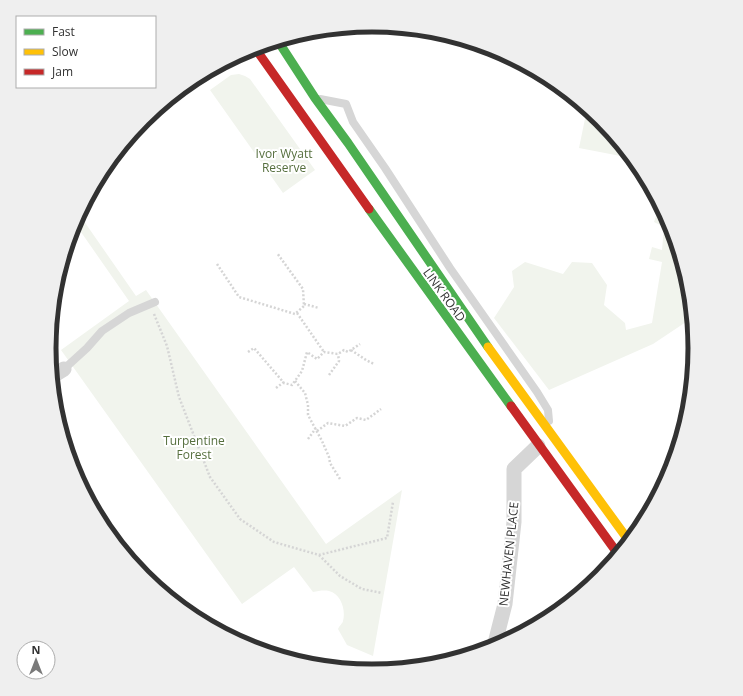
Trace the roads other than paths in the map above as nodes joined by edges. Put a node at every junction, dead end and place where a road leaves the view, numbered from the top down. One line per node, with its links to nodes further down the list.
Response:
1 (282, 46): 3 (main road, LINK ROAD)
2 (259, 53): 8 (main road, LINK ROAD)
3 (315, 98): 7 (main road, LINK ROAD); 7 (lane)
4 (153, 303): 5 (lane)
5 (64, 368): 6 (street)
6 (56, 373)
7 (552, 436): 9 (main road, LINK ROAD)
8 (538, 446): 10 (main road, LINK ROAD); 11 (street, NEWHAVEN PLACE)
9 (625, 536)
10 (614, 549)
11 (496, 638)

